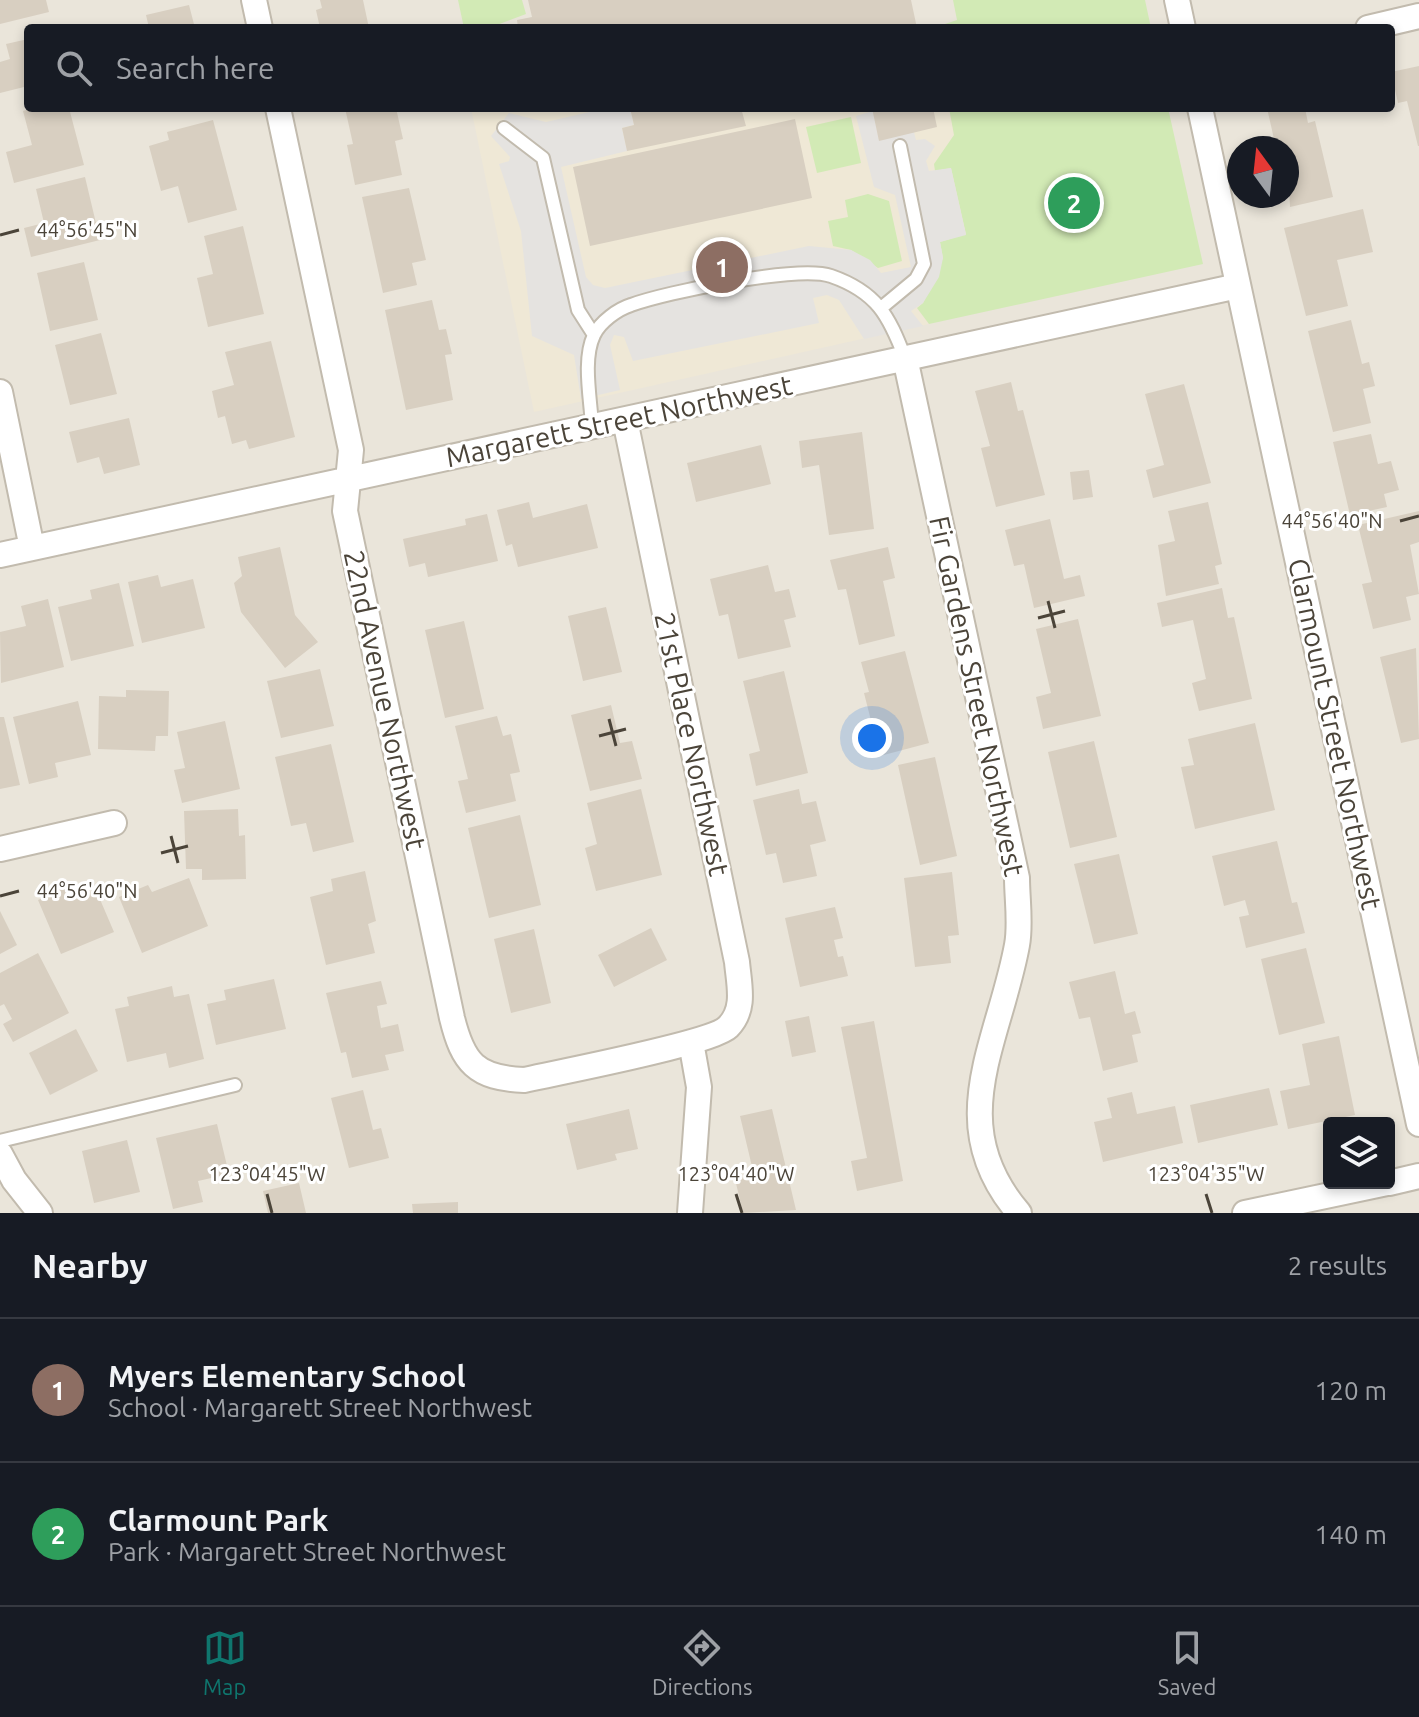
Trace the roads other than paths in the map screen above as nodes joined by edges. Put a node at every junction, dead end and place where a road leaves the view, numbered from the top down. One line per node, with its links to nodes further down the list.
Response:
1 (254, 0): 4 (street)
2 (1177, 0): 5 (street)
3 (1419, 16): 6 (street)
4 (259, 24)
5 (1182, 24)
6 (1385, 24)
7 (279, 112): 18 (street, 22nd Avenue Northwest)
8 (1201, 112): 11 (street, Clarmount Street Northwest)
9 (504, 128): 13 (lane)
10 (900, 146): 12 (lane)
11 (1238, 286): 14 (street, Margarett Street Northwest); 25 (street, Clarmount Street Northwest)
12 (881, 308): 13 (lane); 14 (lane)
13 (594, 335): 17 (lane)
14 (905, 358): 16 (street, Margarett Street Northwest); 33 (street, Fir Gardens Street Northwest)
15 (0, 392): 19 (street)
16 (625, 420): 17 (street, Margarett Street Northwest); 23 (street, 21st Place Northwest)
17 (592, 427): 18 (street, Margarett Street Northwest)
18 (348, 479): 19 (street, Margarett Street Northwest); 23 (street, 22nd Avenue Northwest)
19 (32, 548): 20 (street, Margarett Street Northwest)
20 (0, 555)
21 (114, 823): 22 (street)
22 (0, 849)
23 (691, 1042): 32 (street)
24 (235, 1085): 26 (lane)
25 (1419, 1124)
26 (0, 1141)
27 (0, 1154): 31 (street)
28 (1419, 1176): 29 (street)
29 (1395, 1181)
30 (1359, 1189): 34 (street)
31 (40, 1213)
32 (690, 1213)
33 (1019, 1213)
34 (1245, 1213)

